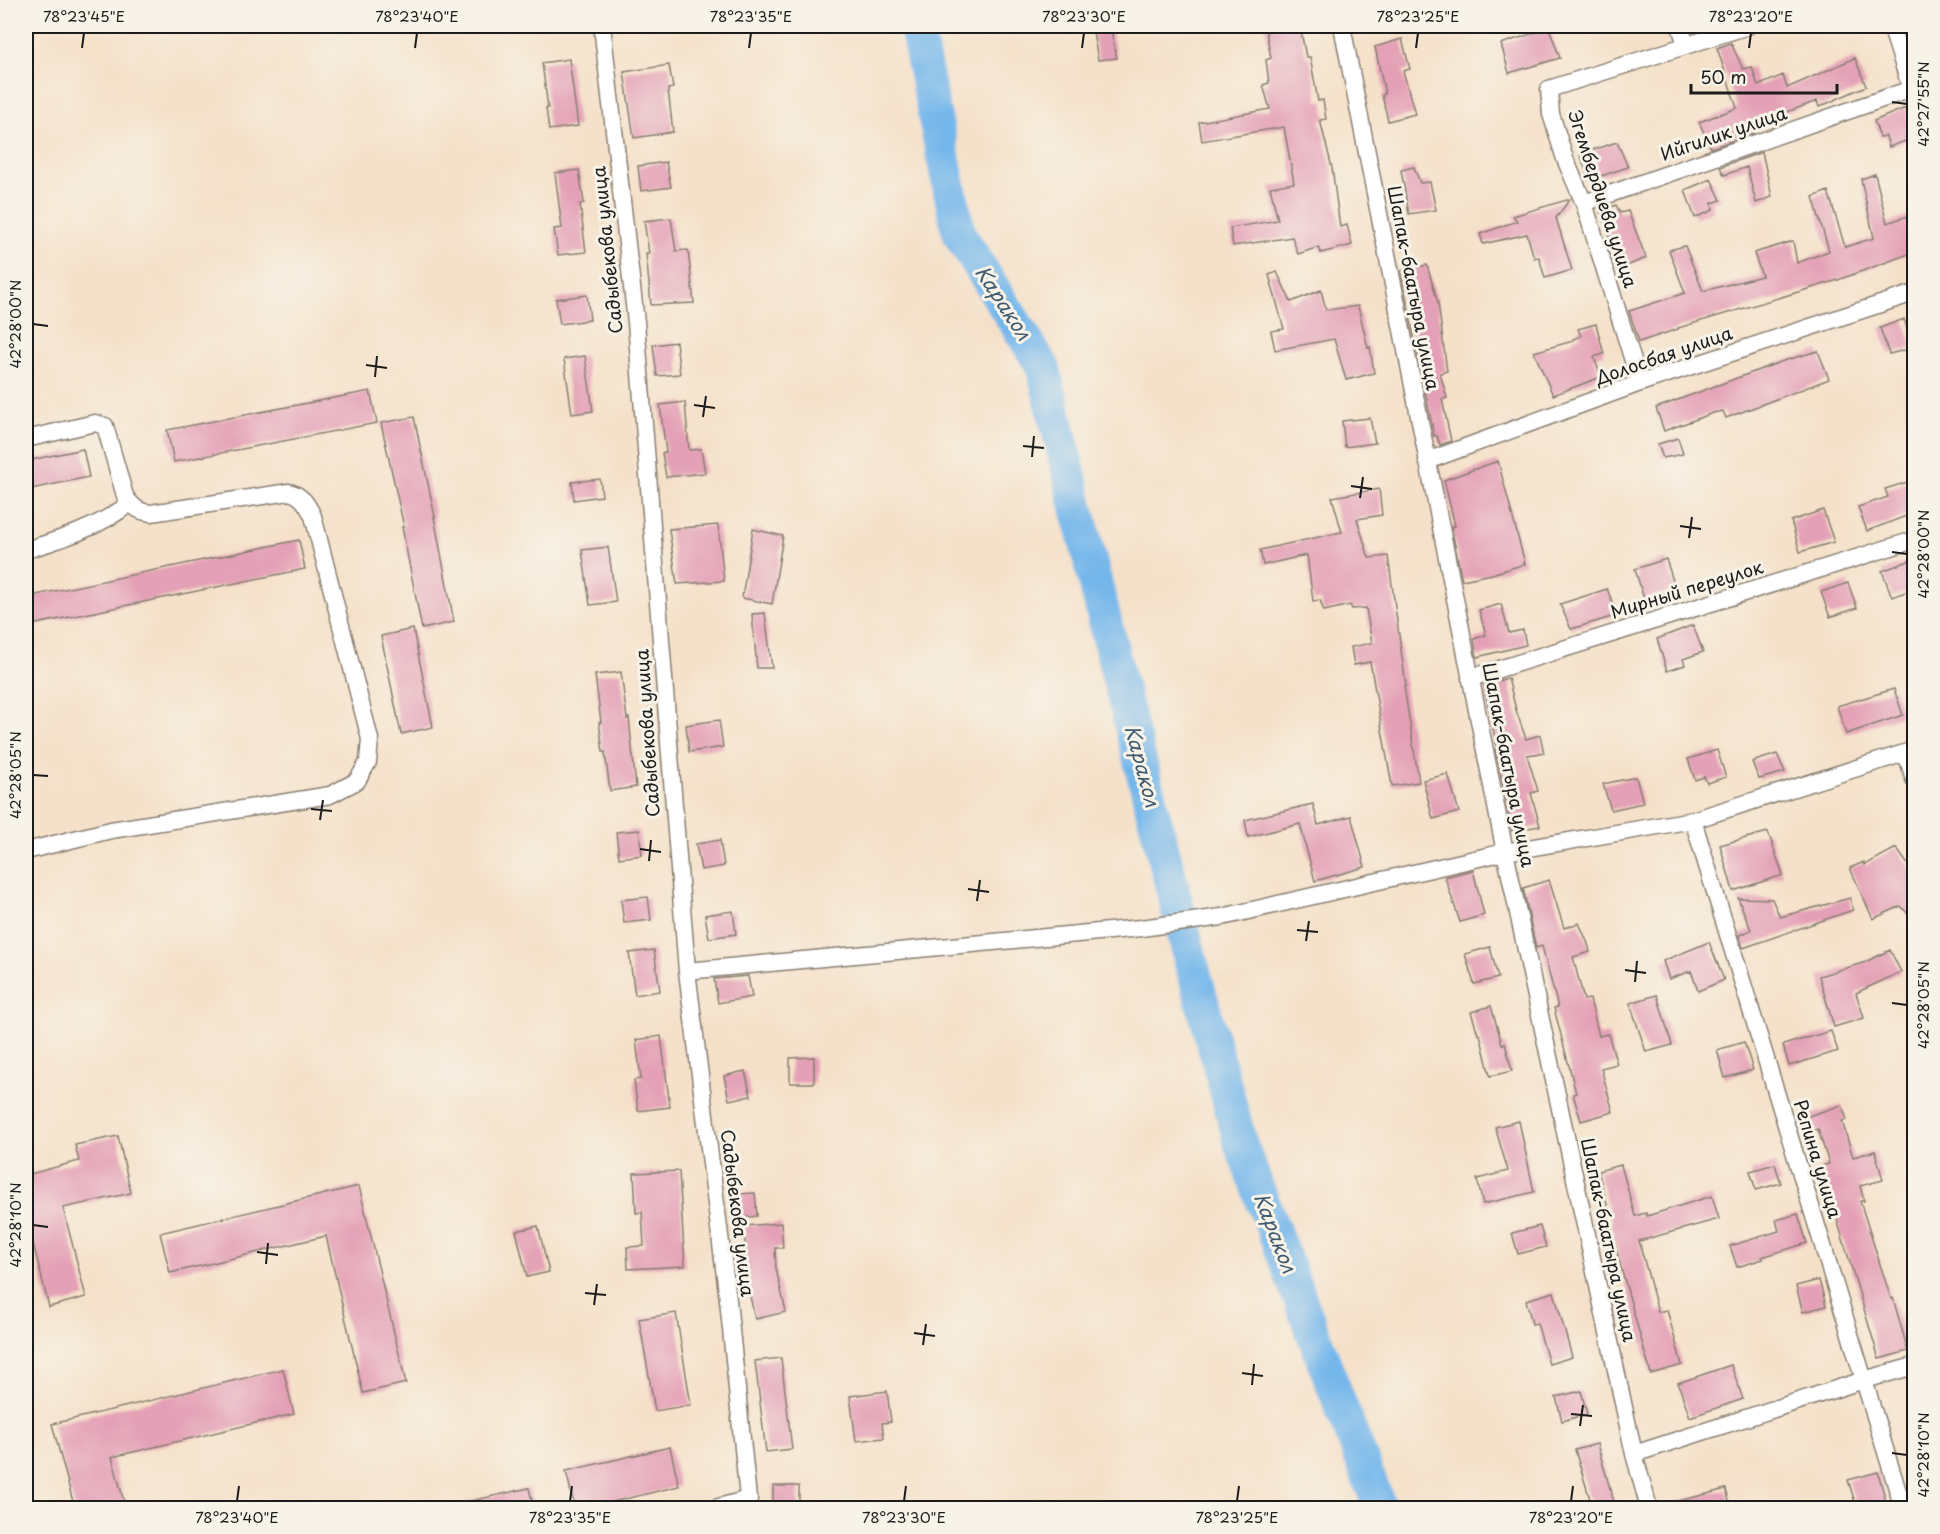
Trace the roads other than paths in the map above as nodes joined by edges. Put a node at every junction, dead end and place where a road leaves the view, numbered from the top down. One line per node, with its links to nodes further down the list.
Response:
1 (602, 26): 22 (street, Садыбекова улица)
2 (1342, 26): 12 (street, Шапак-баатыра улица)
3 (1680, 26): 6 (street)
4 (1748, 26): 6 (street, Эгембердиева улица)
5 (1891, 26): 7 (street)
6 (1686, 45): 8 (street, Эгембердиева улица)
7 (1913, 92): 8 (street, Ийгилик улица)
8 (1584, 203): 10 (street, Эгембердиева улица)
9 (1914, 293): 10 (street, Долосбая улица)
10 (1640, 383): 12 (street, Долосбая улица)
11 (26, 439): 13 (street)
12 (1427, 461): 16 (street, Шапак-баатыра улица)
13 (130, 503): 15 (street); 20 (street)
14 (1914, 540): 16 (street, Мирный переулок)
15 (26, 550)
16 (1470, 678): 21 (street, Шапак-баатыра улица)
17 (1910, 751): 18 (street); 19 (street)
18 (1914, 779)
19 (1693, 820): 21 (street); 24 (street, Репина улица)
20 (26, 851)
21 (1505, 852): 22 (street); 25 (street, Шапак-баатыра улица)
22 (687, 971): 26 (street, Садыбекова улица)
23 (1914, 1366): 24 (street)
24 (1864, 1380): 25 (street); 29 (street, Репина улица)
25 (1634, 1454): 28 (street, Шапак-баатыра улица)
26 (749, 1504): 27 (street)
27 (715, 1509)
28 (1649, 1509)
29 (1903, 1509)

